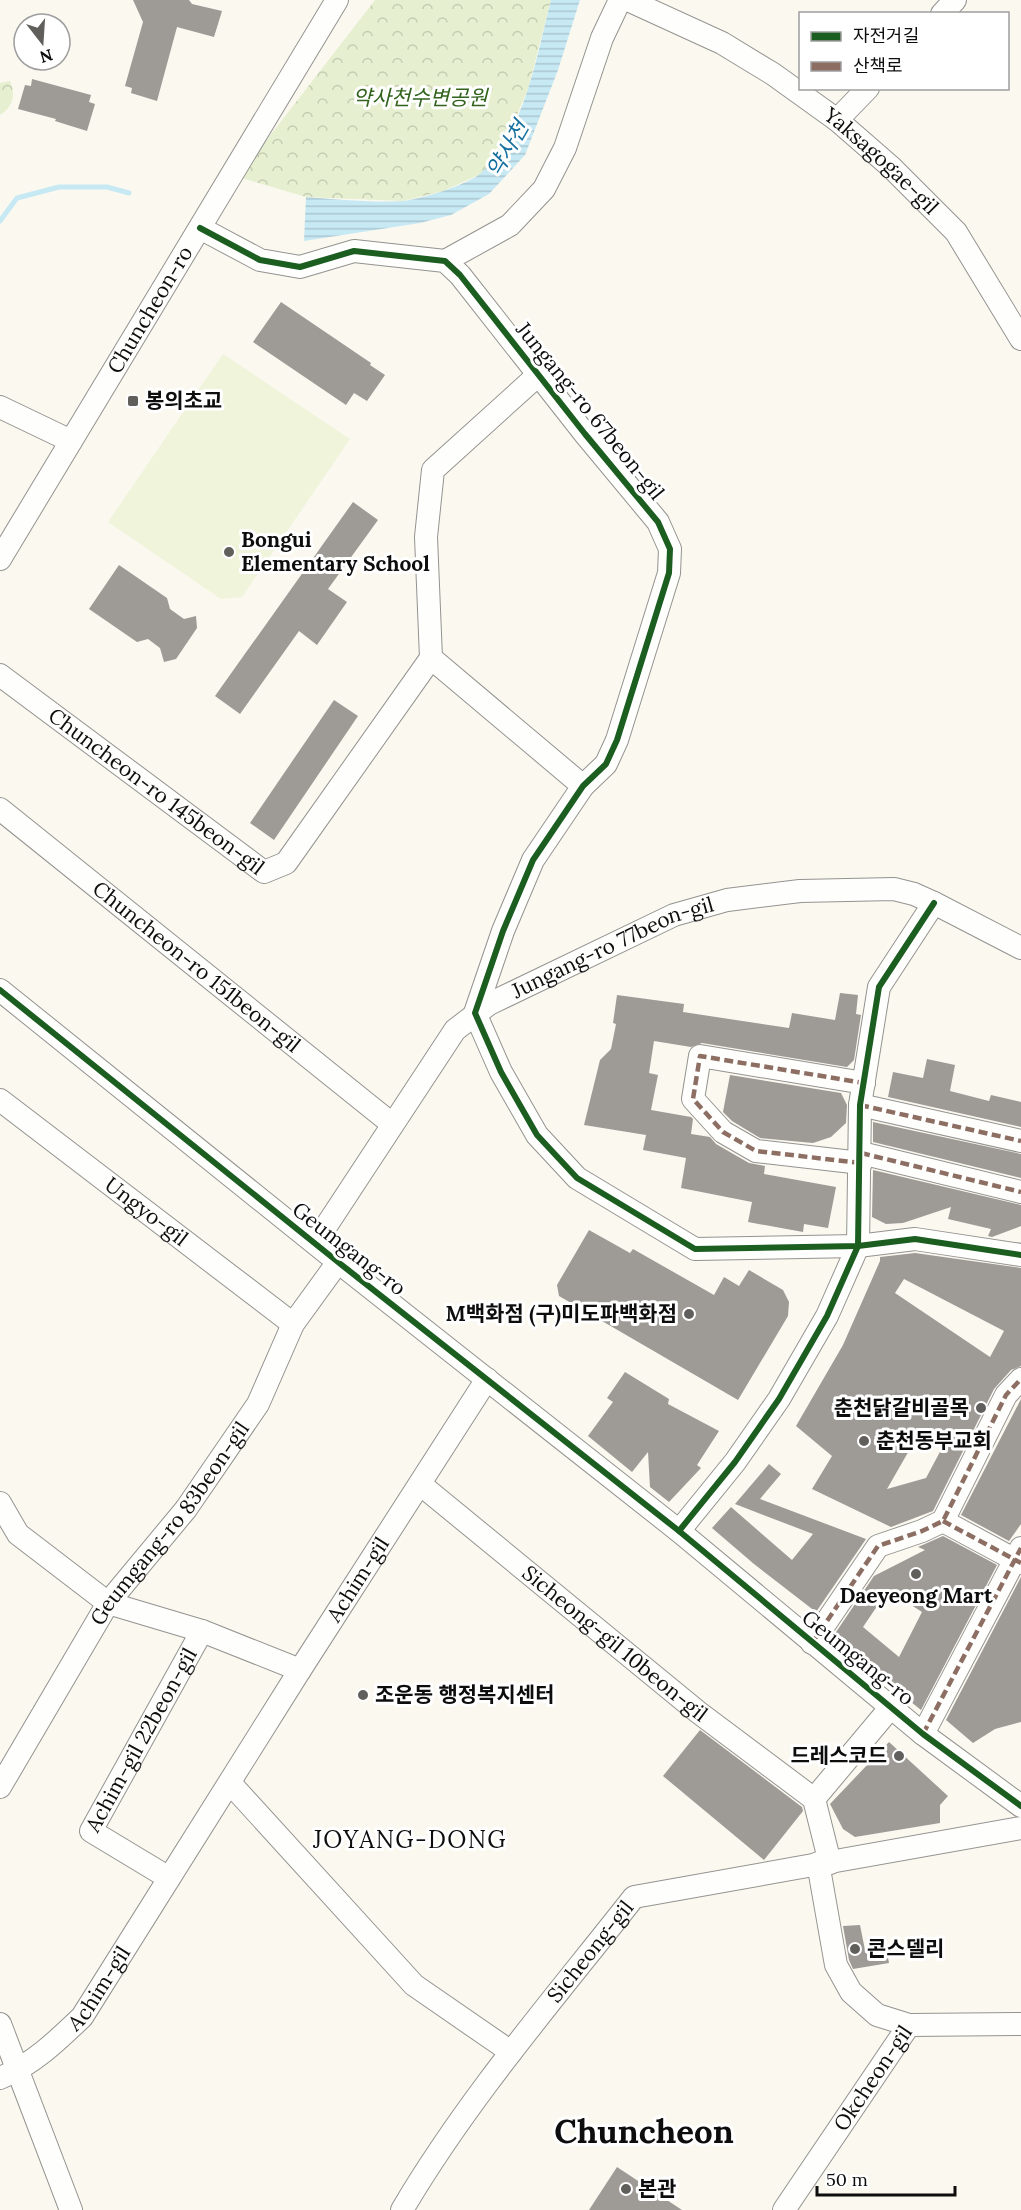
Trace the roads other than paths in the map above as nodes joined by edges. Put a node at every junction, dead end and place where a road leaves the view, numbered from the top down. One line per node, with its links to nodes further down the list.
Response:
1 (337, 0): 8 (street, Chuncheon-ro)
2 (620, 0): 9 (street)
3 (628, 0): 7 (street, Yaksagogae-gil)
4 (955, 0): 5 (street)
5 (944, 12)
6 (866, 90): 7 (street)
7 (837, 120): 10 (street, Yaksagogae-gil)
8 (200, 228): 9 (street); 13 (street, Chuncheon-ro)
9 (445, 261): 11 (street, Jungang-ro 67beon-gil)
10 (1021, 339)
11 (538, 375): 15 (street); 17 (street, Jungang-ro 67beon-gil)
12 (0, 407): 13 (street)
13 (71, 441): 14 (street, Chuncheon-ro)
14 (0, 559)
15 (431, 658): 16 (street, Chuncheon-ro 145beon-gil); 17 (street)
16 (0, 675)
17 (583, 786): 22 (street, Jungang-ro 67beon-gil)
18 (0, 809): 25 (street, Chuncheon-ro 151beon-gil)
19 (934, 903): 20 (street, Jungang-ro 77beon-gil); 22 (street, Jungang-ro 77beon-gil); 23 (street)
20 (1021, 948)
21 (0, 990): 29 (street, Geumgang-ro)
22 (476, 1014): 25 (street, Jungang-ro 77beon-gil); 30 (street)
23 (862, 1094): 26 (street); 27 (street); 27 (street)
24 (0, 1100): 33 (street, Ungyo-gil)
25 (392, 1124): 29 (street, Jungang-ro 77beon-gil)
26 (1021, 1141)
27 (861, 1158): 28 (street); 30 (street)
28 (1021, 1192)
29 (315, 1243): 32 (street, Geumgang-ro)
30 (858, 1246): 31 (street); 39 (street)
31 (1021, 1255)
32 (338, 1262): 33 (street, Geumgang-ro 83beon-gil); 34 (street, Geumgang-ro)
33 (293, 1324): 41 (street, Geumgang-ro 83beon-gil)
34 (487, 1379): 36 (street, Achim-gil); 39 (street, Geumgang-ro)
35 (1021, 1379): 38 (street)
36 (420, 1484): 44 (street, Achim-gil); 49 (street, Sicheong-gil 10beon-gil)
37 (0, 1503): 41 (street)
38 (943, 1521): 40 (street); 43 (street)
39 (679, 1531): 43 (street, Geumgang-ro)
40 (1019, 1557): 46 (street)
41 (108, 1603): 42 (street); 48 (street, Geumgang-ro 83beon-gil)
42 (202, 1631): 44 (street); 53 (street, Achim-gil 22beon-gil)
43 (812, 1642): 45 (street, Geumgang-ro)
44 (300, 1670): 47 (street, Achim-gil)
45 (891, 1707): 46 (street, Geumgang-ro); 49 (street)
46 (923, 1734): 50 (street, Geumgang-ro)
47 (230, 1783): 53 (street, Achim-gil); 57 (street)
48 (0, 1787)
49 (814, 1800): 52 (street)
50 (1021, 1806)
51 (1021, 1828): 52 (street, Sicheong-gil)
52 (824, 1863): 56 (street, Okcheon-gil); 57 (street, Sicheong-gil)
53 (169, 1878): 58 (street, Achim-gil)
54 (0, 2024): 58 (street)
55 (1021, 2024): 56 (street)
56 (909, 2025): 61 (street, Okcheon-gil)
57 (511, 2052): 60 (street, Sicheong-gil)
58 (9, 2074): 59 (street)
59 (71, 2210)
60 (402, 2210)
61 (784, 2210)

